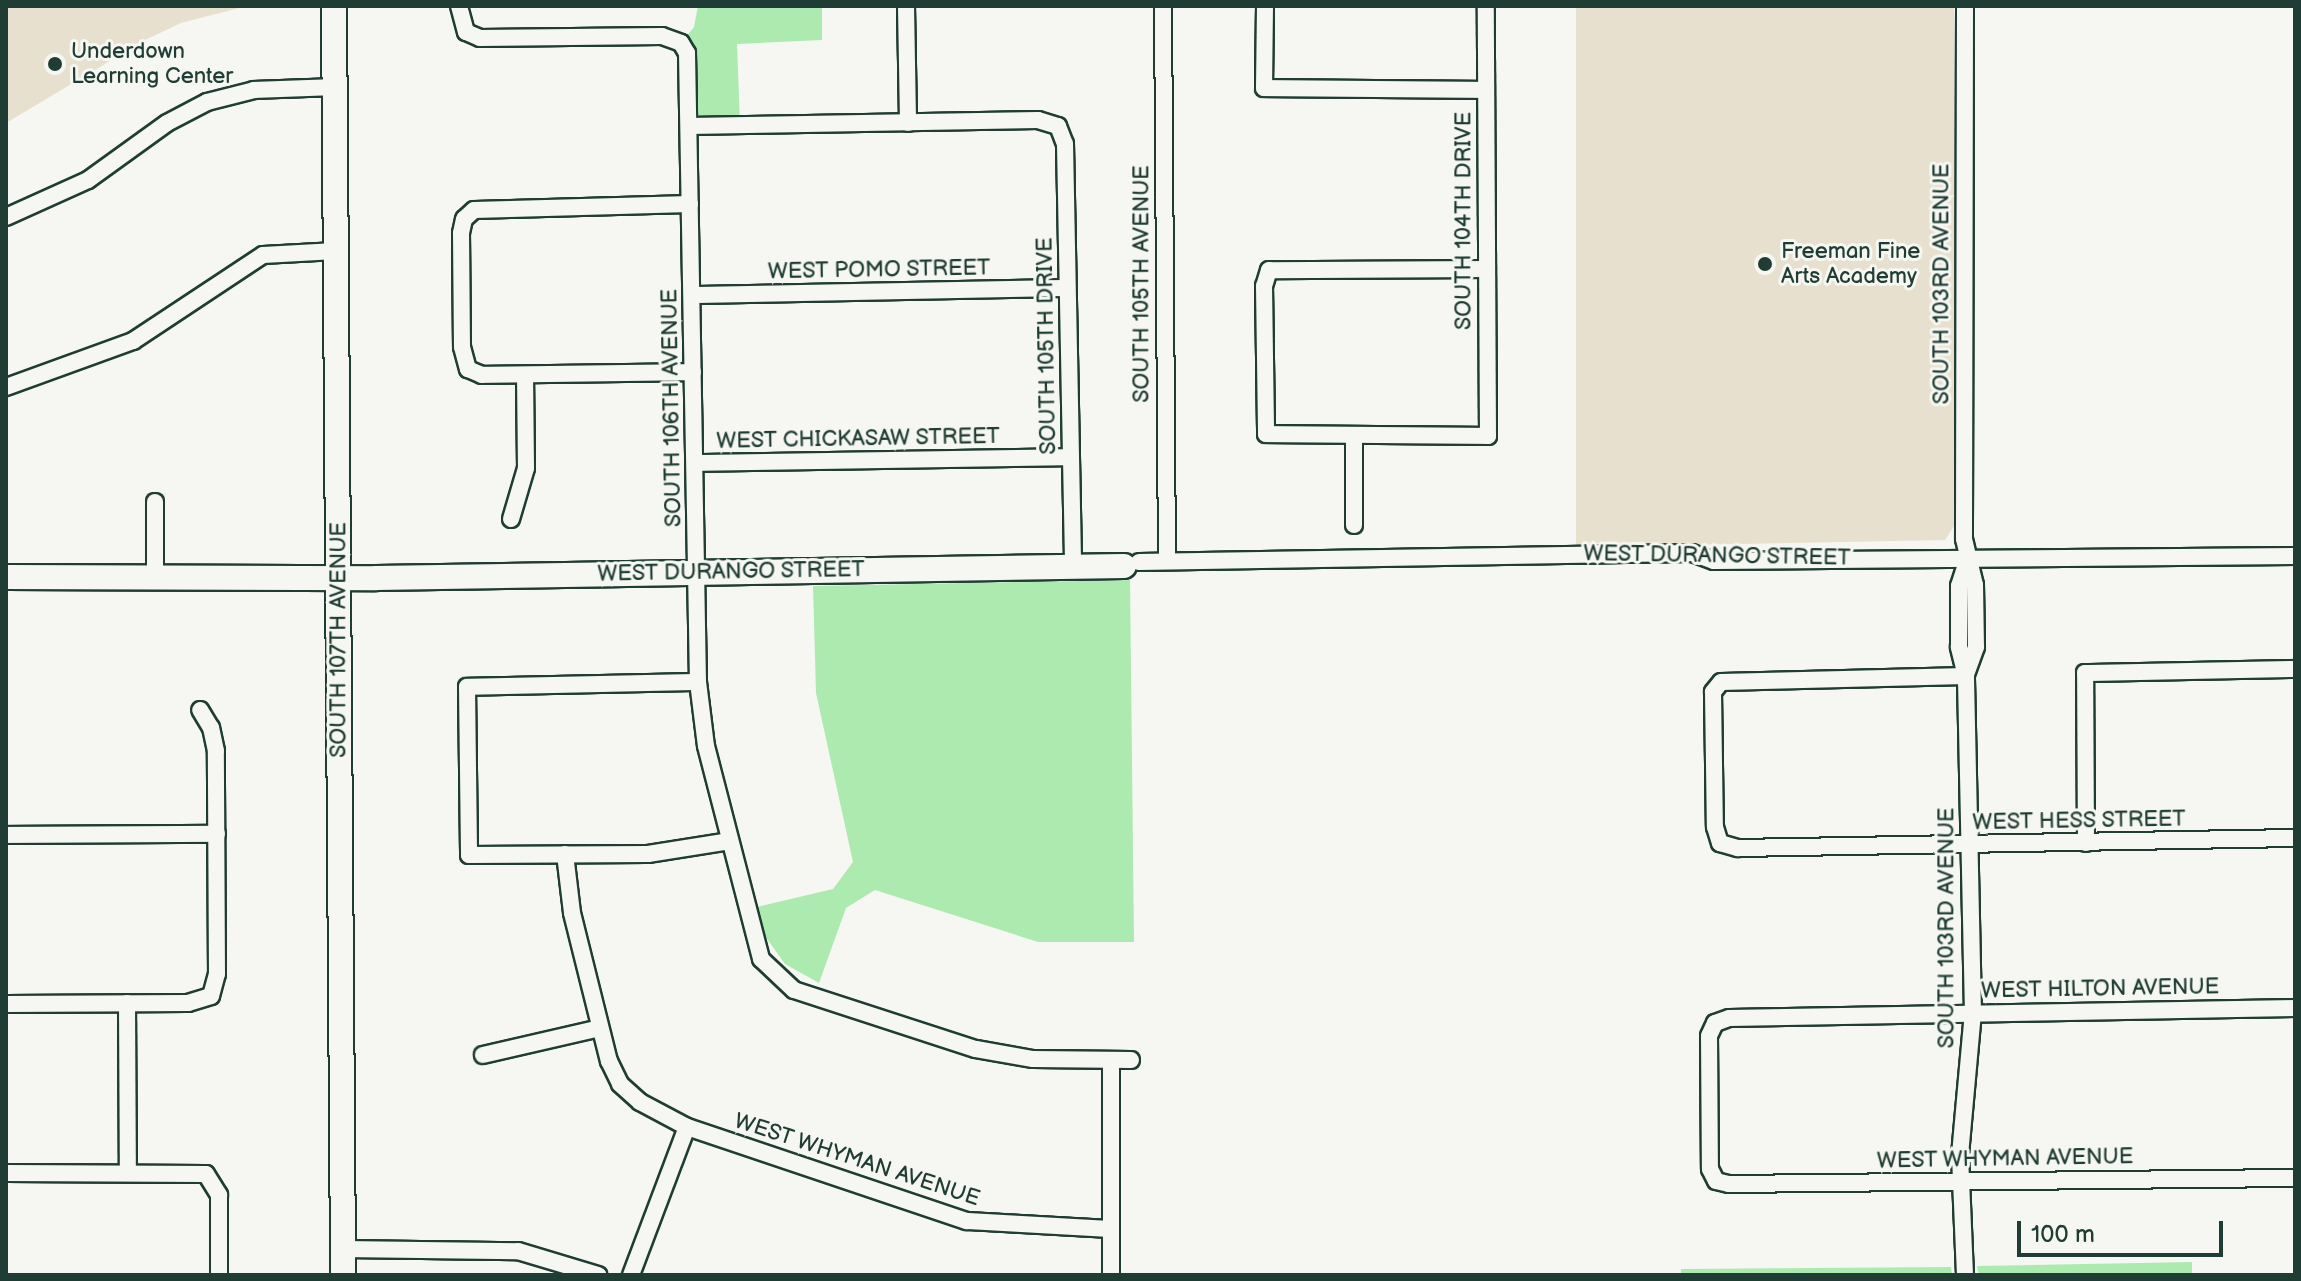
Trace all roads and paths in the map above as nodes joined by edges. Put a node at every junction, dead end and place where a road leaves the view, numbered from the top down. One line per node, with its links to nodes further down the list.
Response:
1 (334, 6): 8 (main road, SOUTH 107TH AVENUE)
2 (459, 6): 11 (street, SOUTH 106TH AVENUE)
3 (906, 6): 10 (street)
4 (1163, 6): 28 (street, SOUTH 105TH AVENUE)
5 (1265, 6): 9 (street)
6 (1486, 6): 9 (street, SOUTH 104TH DRIVE)
7 (1965, 6): 29 (street, SOUTH 103RD AVENUE)
8 (335, 87): 13 (street); 14 (main road, SOUTH 107TH AVENUE)
9 (1486, 90): 15 (street, SOUTH 104TH DRIVE)
10 (908, 123): 11 (street); 16 (street, SOUTH 105TH DRIVE)
11 (689, 126): 12 (street, SOUTH 106TH AVENUE)
12 (690, 204): 17 (street, SOUTH 106TH AVENUE); 19 (street)
13 (6, 217)
14 (336, 251): 20 (street); 35 (main road, SOUTH 107TH AVENUE)
15 (1486, 269): 21 (street, SOUTH 104TH DRIVE); 21 (street)
16 (1067, 288): 17 (street, WEST POMO STREET); 22 (street, SOUTH 105TH DRIVE)
17 (692, 295): 18 (street, SOUTH 106TH AVENUE)
18 (693, 372): 19 (street); 23 (street, SOUTH 106TH AVENUE)
19 (525, 375): 25 (street)
20 (6, 387)
21 (1354, 435): 26 (street)
22 (1071, 457): 23 (street, WEST CHICKASAW STREET); 31 (street, SOUTH 105TH DRIVE)
23 (695, 463): 32 (street, SOUTH 106TH AVENUE)
24 (155, 502): 34 (street)
25 (511, 519)
26 (1354, 525)
27 (2295, 556): 29 (street, WEST DURANGO STREET)
28 (1167, 561): 29 (street, WEST DURANGO STREET); 30 (street, WEST DURANGO STREET)
29 (1967, 562): 37 (street, SOUTH 103RD AVENUE)
30 (1132, 564): 31 (main road, WEST DURANGO STREET)
31 (1073, 567): 32 (main road, WEST DURANGO STREET)
32 (697, 573): 35 (main road, WEST DURANGO STREET); 38 (street, SOUTH 106TH AVENUE)
33 (6, 577): 34 (main road)
34 (155, 577): 35 (main road, WEST DURANGO STREET)
35 (338, 578): 62 (main road, SOUTH 107TH AVENUE)
36 (2295, 669): 44 (street)
37 (1966, 676): 45 (street, SOUTH 103RD AVENUE); 45 (street, WEST HESS STREET)
38 (698, 682): 43 (street, SOUTH 106TH AVENUE); 46 (street)
39 (200, 710): 40 (street)
40 (217, 834): 41 (street); 47 (street)
41 (6, 835)
42 (2295, 838): 44 (street, WEST HESS STREET)
43 (730, 841): 46 (street); 53 (street, SOUTH 106TH AVENUE)
44 (2086, 843): 45 (street, WEST HESS STREET)
45 (1970, 845): 50 (street, SOUTH 103RD AVENUE)
46 (565, 854): 51 (street, WEST WHYMAN AVENUE)
47 (127, 1003): 48 (street); 57 (street)
48 (6, 1004)
49 (2295, 1008): 50 (street, WEST HILTON AVENUE)
50 (1973, 1013): 59 (street, WEST HILTON AVENUE); 60 (street, SOUTH 103RD AVENUE)
51 (600, 1028): 52 (street); 55 (street, WEST WHYMAN AVENUE)
52 (483, 1055)
53 (1111, 1060): 54 (street); 61 (street)
54 (1131, 1060)
55 (687, 1127): 61 (street, WEST WHYMAN AVENUE); 66 (street)
56 (6, 1173): 57 (street)
57 (128, 1173): 63 (street)
58 (2295, 1178): 60 (street, WEST WHYMAN AVENUE)
59 (1716, 1181): 60 (street, WEST WHYMAN AVENUE)
60 (1959, 1182): 68 (street, SOUTH 103RD AVENUE)
61 (1111, 1229): 67 (street)
62 (343, 1249): 64 (main road, SOUTH 107TH AVENUE); 65 (street)
63 (219, 1275)
64 (343, 1275)
65 (598, 1275)
66 (631, 1275)
67 (1111, 1275)
68 (1965, 1275)

